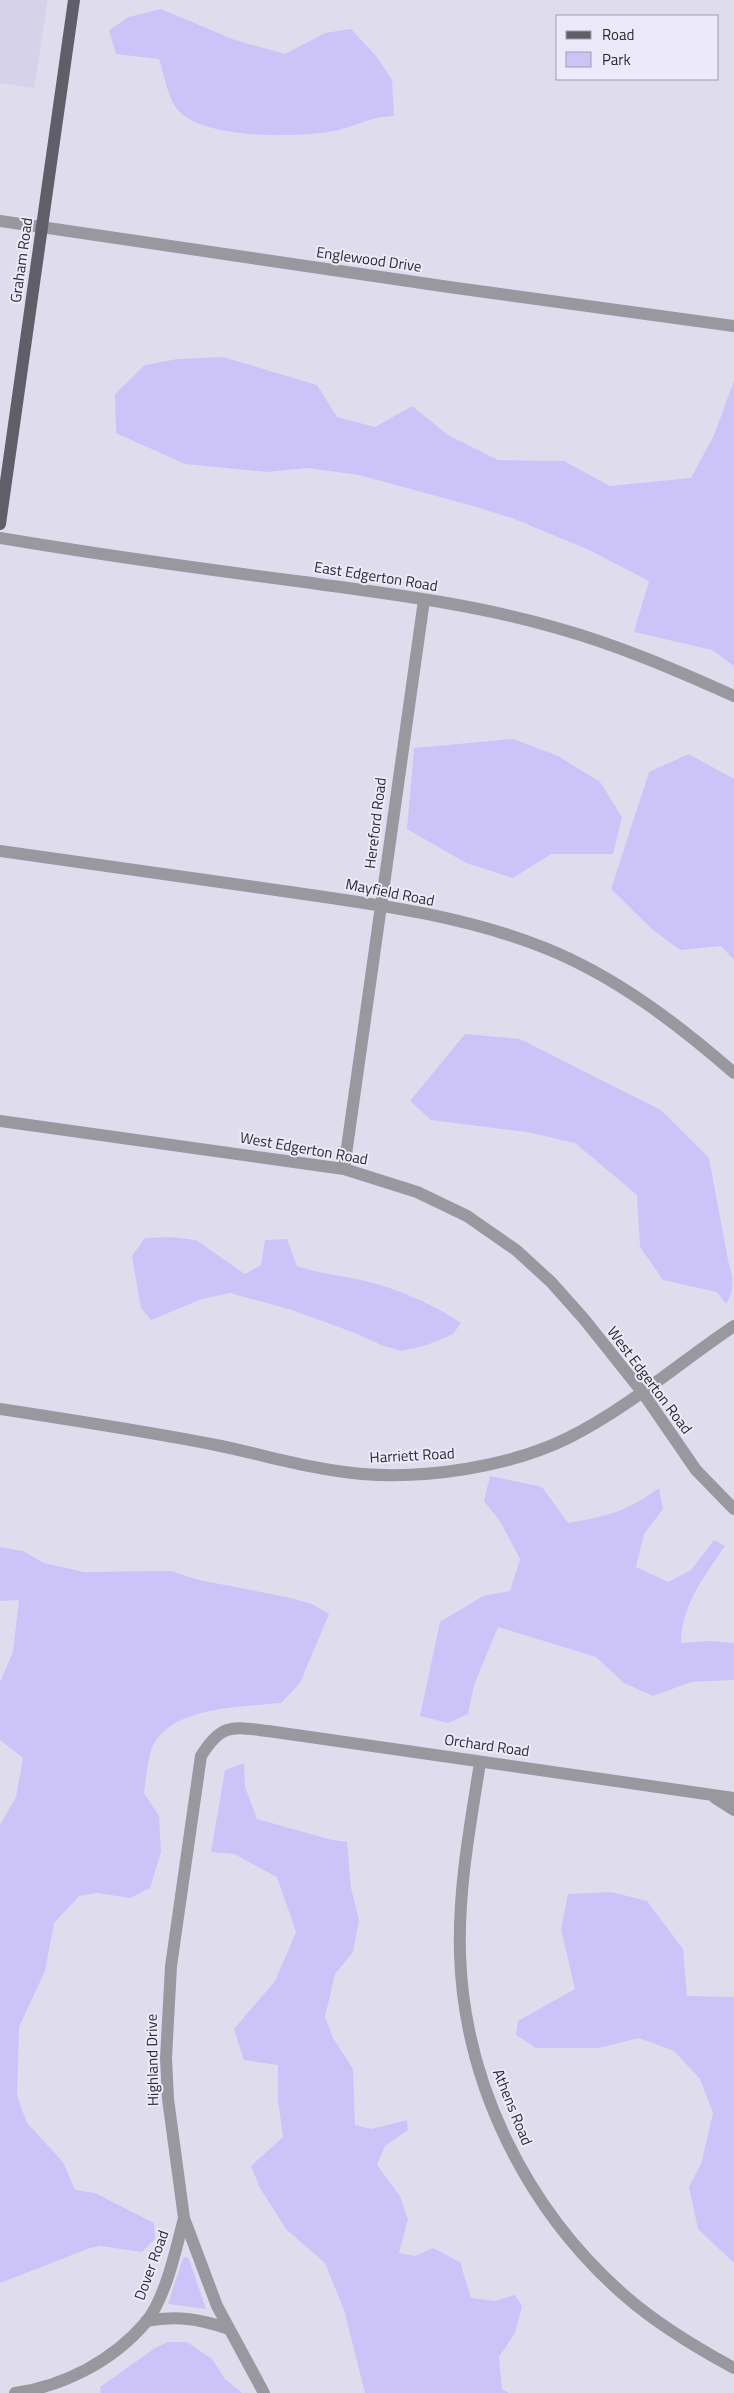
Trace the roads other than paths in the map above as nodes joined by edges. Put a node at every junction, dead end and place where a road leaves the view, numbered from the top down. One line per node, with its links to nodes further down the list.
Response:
1 (74, 0): 3 (main road, Graham Road)
2 (0, 221): 3 (street, Englewood Drive)
3 (43, 228): 4 (street, Englewood Drive); 5 (main road, Graham Road)
4 (734, 326)
5 (0, 524)
6 (0, 538): 7 (street, East Edgerton Road)
7 (424, 600): 8 (street, East Edgerton Road); 10 (street, Hereford Road)
8 (734, 696)
9 (0, 851): 10 (street, Mayfield Road)
10 (382, 905): 11 (street, Mayfield Road); 13 (street, Hereford Road)
11 (734, 1073)
12 (0, 1121): 13 (street, West Edgerton Road)
13 (344, 1169): 15 (street, West Edgerton Road)
14 (734, 1326): 15 (street, Harriett Road)
15 (643, 1393): 16 (street, Harriett Road); 17 (street, West Edgerton Road)
16 (0, 1409)
17 (734, 1509)
18 (235, 1727): 19 (street, Orchard Road); 23 (street, Highland Drive)
19 (480, 1763): 20 (street, Orchard Road); 26 (street, Athens Road)
20 (710, 1796): 21 (street, Orchard Road); 22 (street)
21 (734, 1798)
22 (734, 1810)
23 (184, 2218): 24 (street, Dover Road); 25 (street, Highland Drive)
24 (146, 2321): 25 (street, Dover Road); 27 (street, Dover Road)
25 (229, 2329): 28 (street, Highland Drive)
26 (734, 2368)
27 (15, 2393)
28 (264, 2393)

